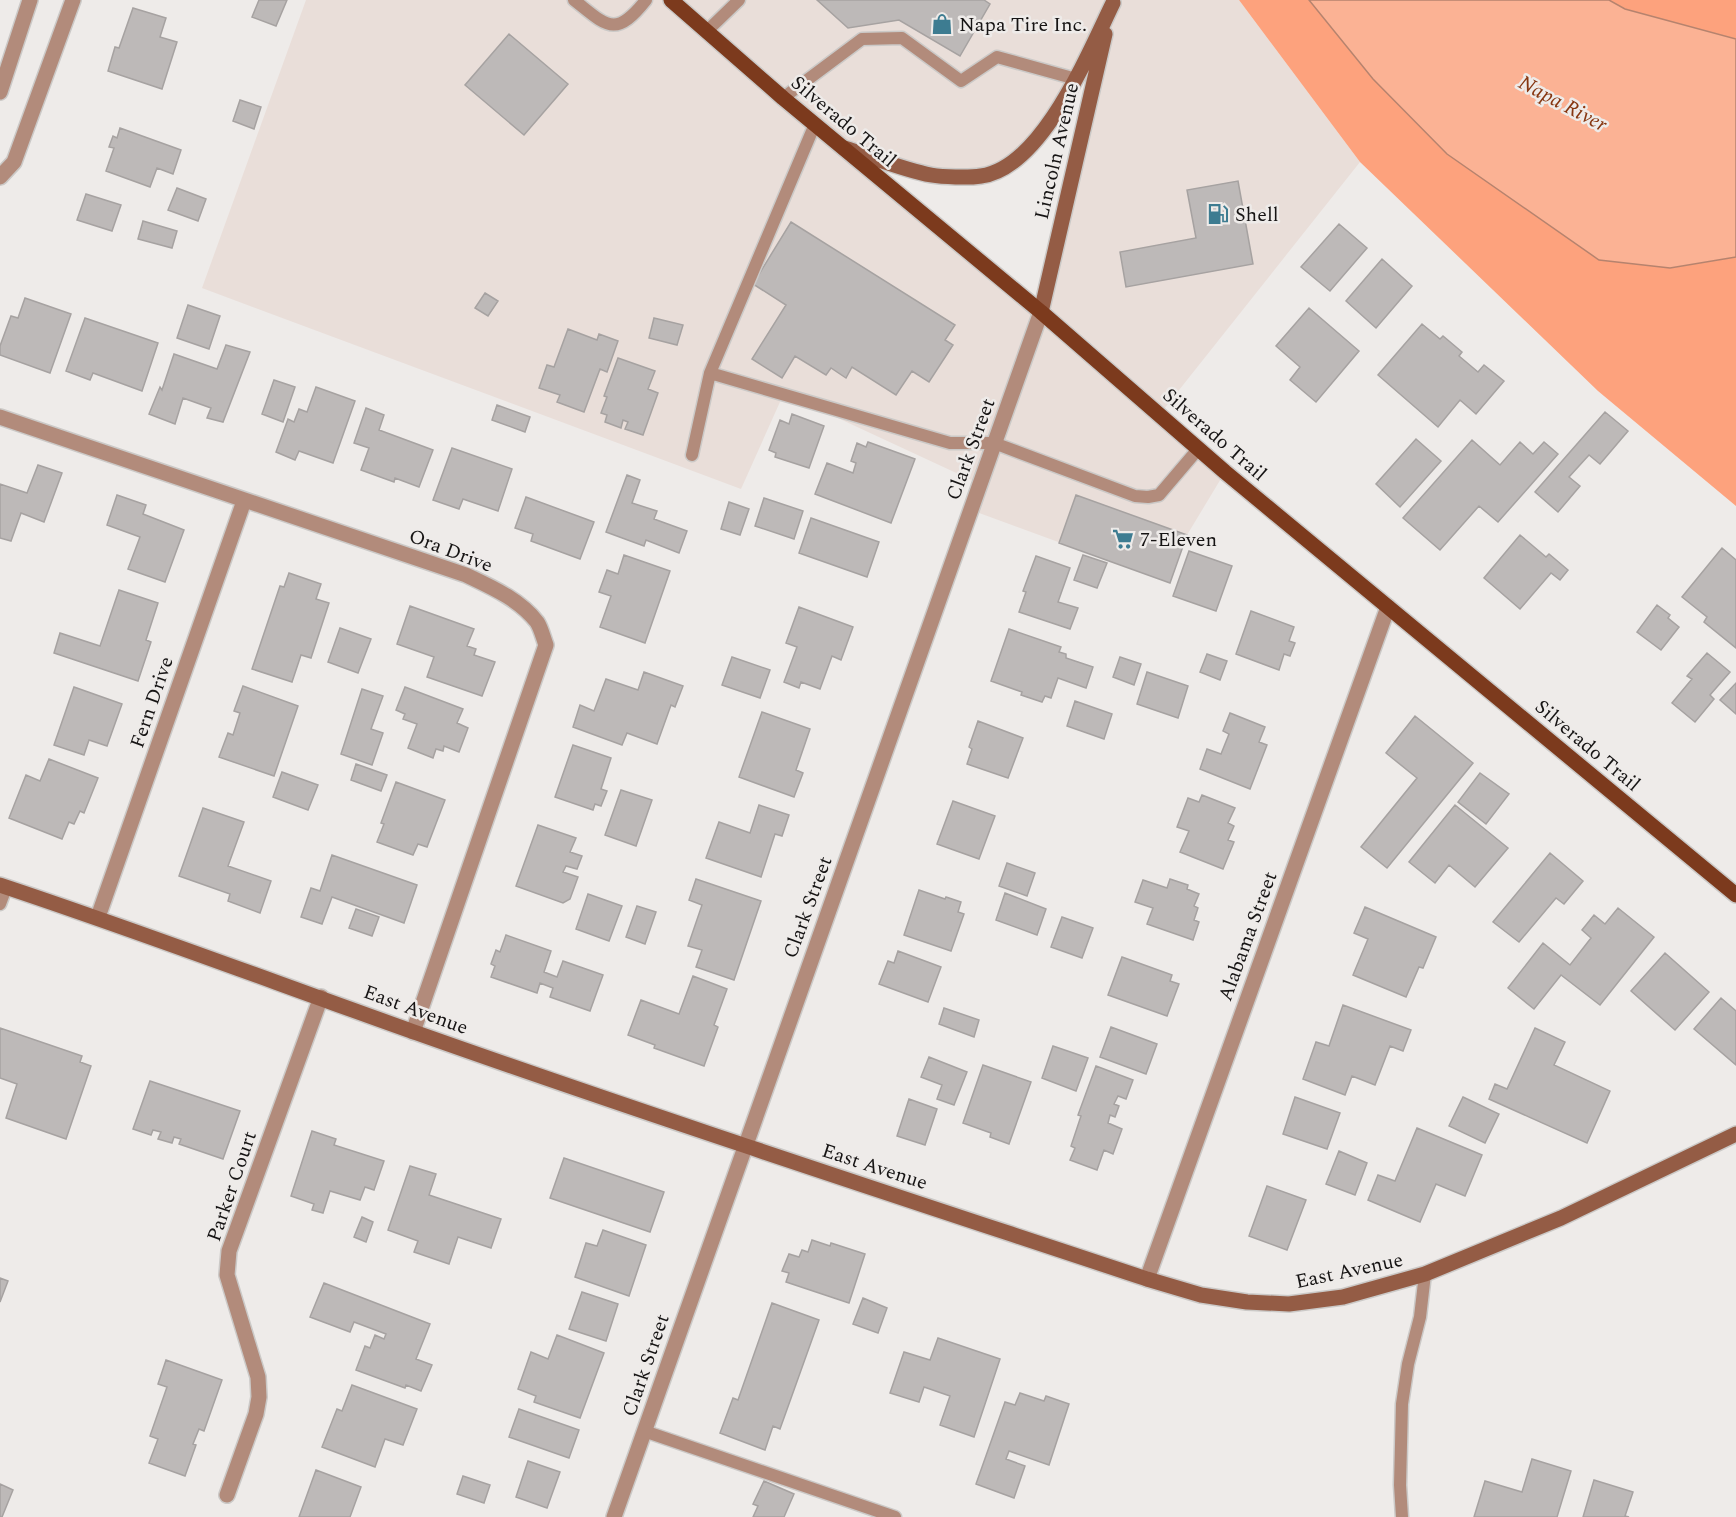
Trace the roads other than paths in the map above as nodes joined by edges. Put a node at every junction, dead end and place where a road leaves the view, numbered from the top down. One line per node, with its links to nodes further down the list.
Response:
1 (30, 0): 10 (street)
2 (73, 0): 14 (street)
3 (574, 0): 4 (lane)
4 (646, 0)
5 (671, 0): 8 (main road, Silverado Trail)
6 (739, 0): 8 (lane)
7 (1113, 2): 9 (street); 15 (street, Lincoln Avenue)
8 (707, 32): 11 (main road, Silverado Trail)
9 (1076, 79): 11 (lane); 13 (street)
10 (0, 92)
11 (783, 98): 12 (main road, Silverado Trail)
12 (815, 124): 13 (main road, Silverado Trail); 16 (lane)
13 (843, 147): 15 (main road, Silverado Trail)
14 (0, 177)
15 (1041, 312): 18 (street, Clark Street); 19 (main road, Silverado Trail)
16 (710, 373): 18 (lane); 20 (lane)
17 (0, 417): 21 (street, Ora Drive)
18 (994, 443): 19 (lane); 30 (street, Clark Street)
19 (1199, 448): 22 (main road, Silverado Trail)
20 (692, 455)
21 (244, 501): 26 (street, Fern Drive); 28 (street, Ora Drive)
22 (1388, 607): 24 (main road, Silverado Trail); 32 (street, Alabama Street)
23 (3, 886): 25 (lane); 26 (street, East Avenue)
24 (1736, 895)
25 (0, 904)
26 (98, 918): 27 (street, East Avenue)
27 (321, 998): 28 (street, East Avenue); 34 (street, Parker Court)
28 (413, 1032): 30 (street, East Avenue)
29 (1736, 1134): 31 (street, East Avenue)
30 (745, 1145): 32 (street, East Avenue); 33 (street, Clark Street)
31 (1425, 1274): 32 (street, East Avenue); 37 (lane)
32 (1147, 1279)
33 (644, 1431): 35 (street, Clark Street); 36 (lane)
34 (227, 1495)
35 (614, 1517)
36 (895, 1517)
37 (1401, 1517)

